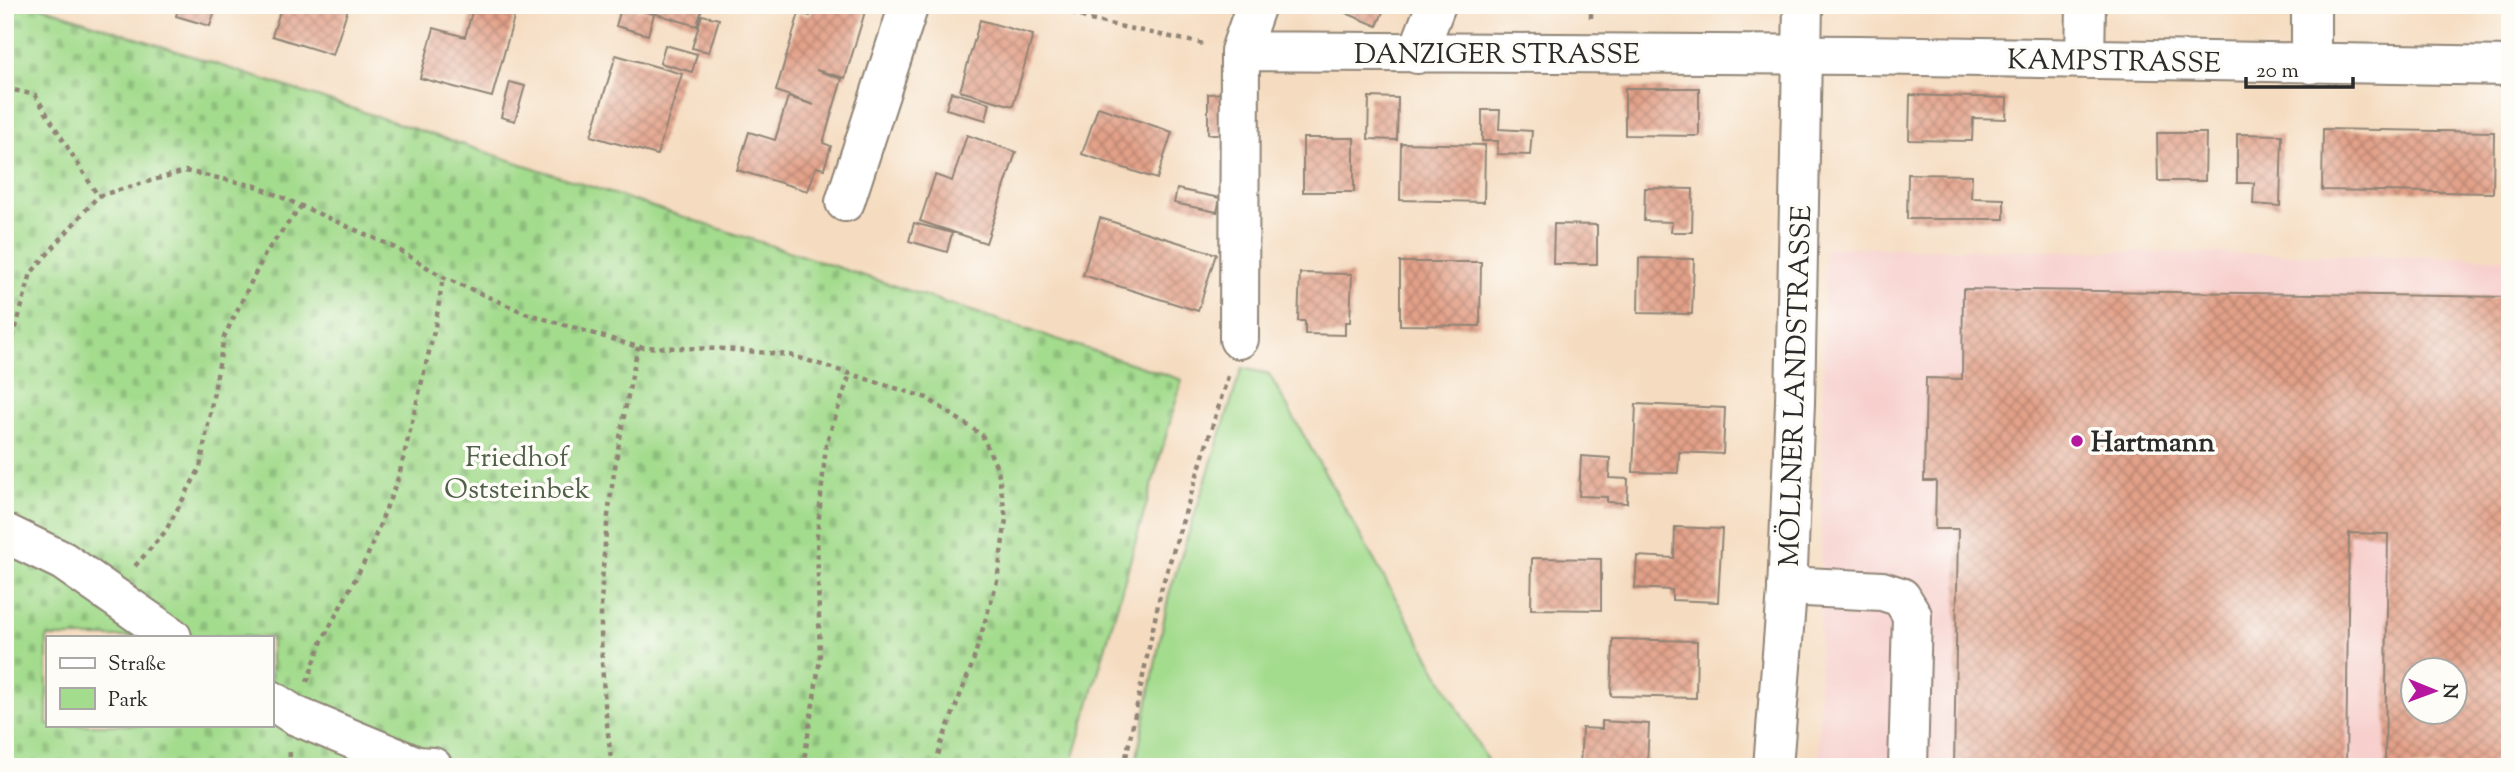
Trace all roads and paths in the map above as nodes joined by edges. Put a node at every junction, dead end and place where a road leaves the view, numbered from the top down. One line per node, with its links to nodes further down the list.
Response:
1 (909, 5): 16 (street)
2 (1053, 5): 8 (path)
3 (1256, 5): 8 (street)
4 (1436, 5): 9 (street)
5 (1803, 5): 10 (street, MÖLLNER LANDSTRASSE)
6 (2086, 5): 11 (street)
7 (2311, 5): 12 (street)
8 (1240, 51): 9 (street, DANZIGER STRASSE); 19 (street)
9 (1417, 54): 10 (street, DANZIGER STRASSE)
10 (1802, 54): 11 (street, KAMPSTRASSE); 24 (street, MÖLLNER LANDSTRASSE)
11 (2085, 59): 12 (street, KAMPSTRASSE)
12 (2312, 64): 13 (street, KAMPSTRASSE)
13 (2510, 66)
14 (5, 88): 15 (path)
15 (98, 196): 17 (path); 21 (path)
16 (845, 202)
17 (302, 205): 18 (path); 25 (path)
18 (443, 277): 20 (path); 27 (path)
19 (1239, 339): 33 (path)
20 (638, 347): 22 (path); 30 (path)
21 (5, 367)
22 (850, 373): 31 (path); 32 (path)
23 (5, 533): 25 (street)
24 (1787, 586): 34 (street, MÖLLNER LANDSTRASSE); 35 (street)
25 (111, 593): 26 (street)
26 (171, 636)
27 (283, 708): 28 (path); 29 (street)
28 (289, 767)
29 (433, 767)
30 (612, 767)
31 (803, 767)
32 (935, 767)
33 (1124, 767)
34 (1773, 767)
35 (1908, 767)

